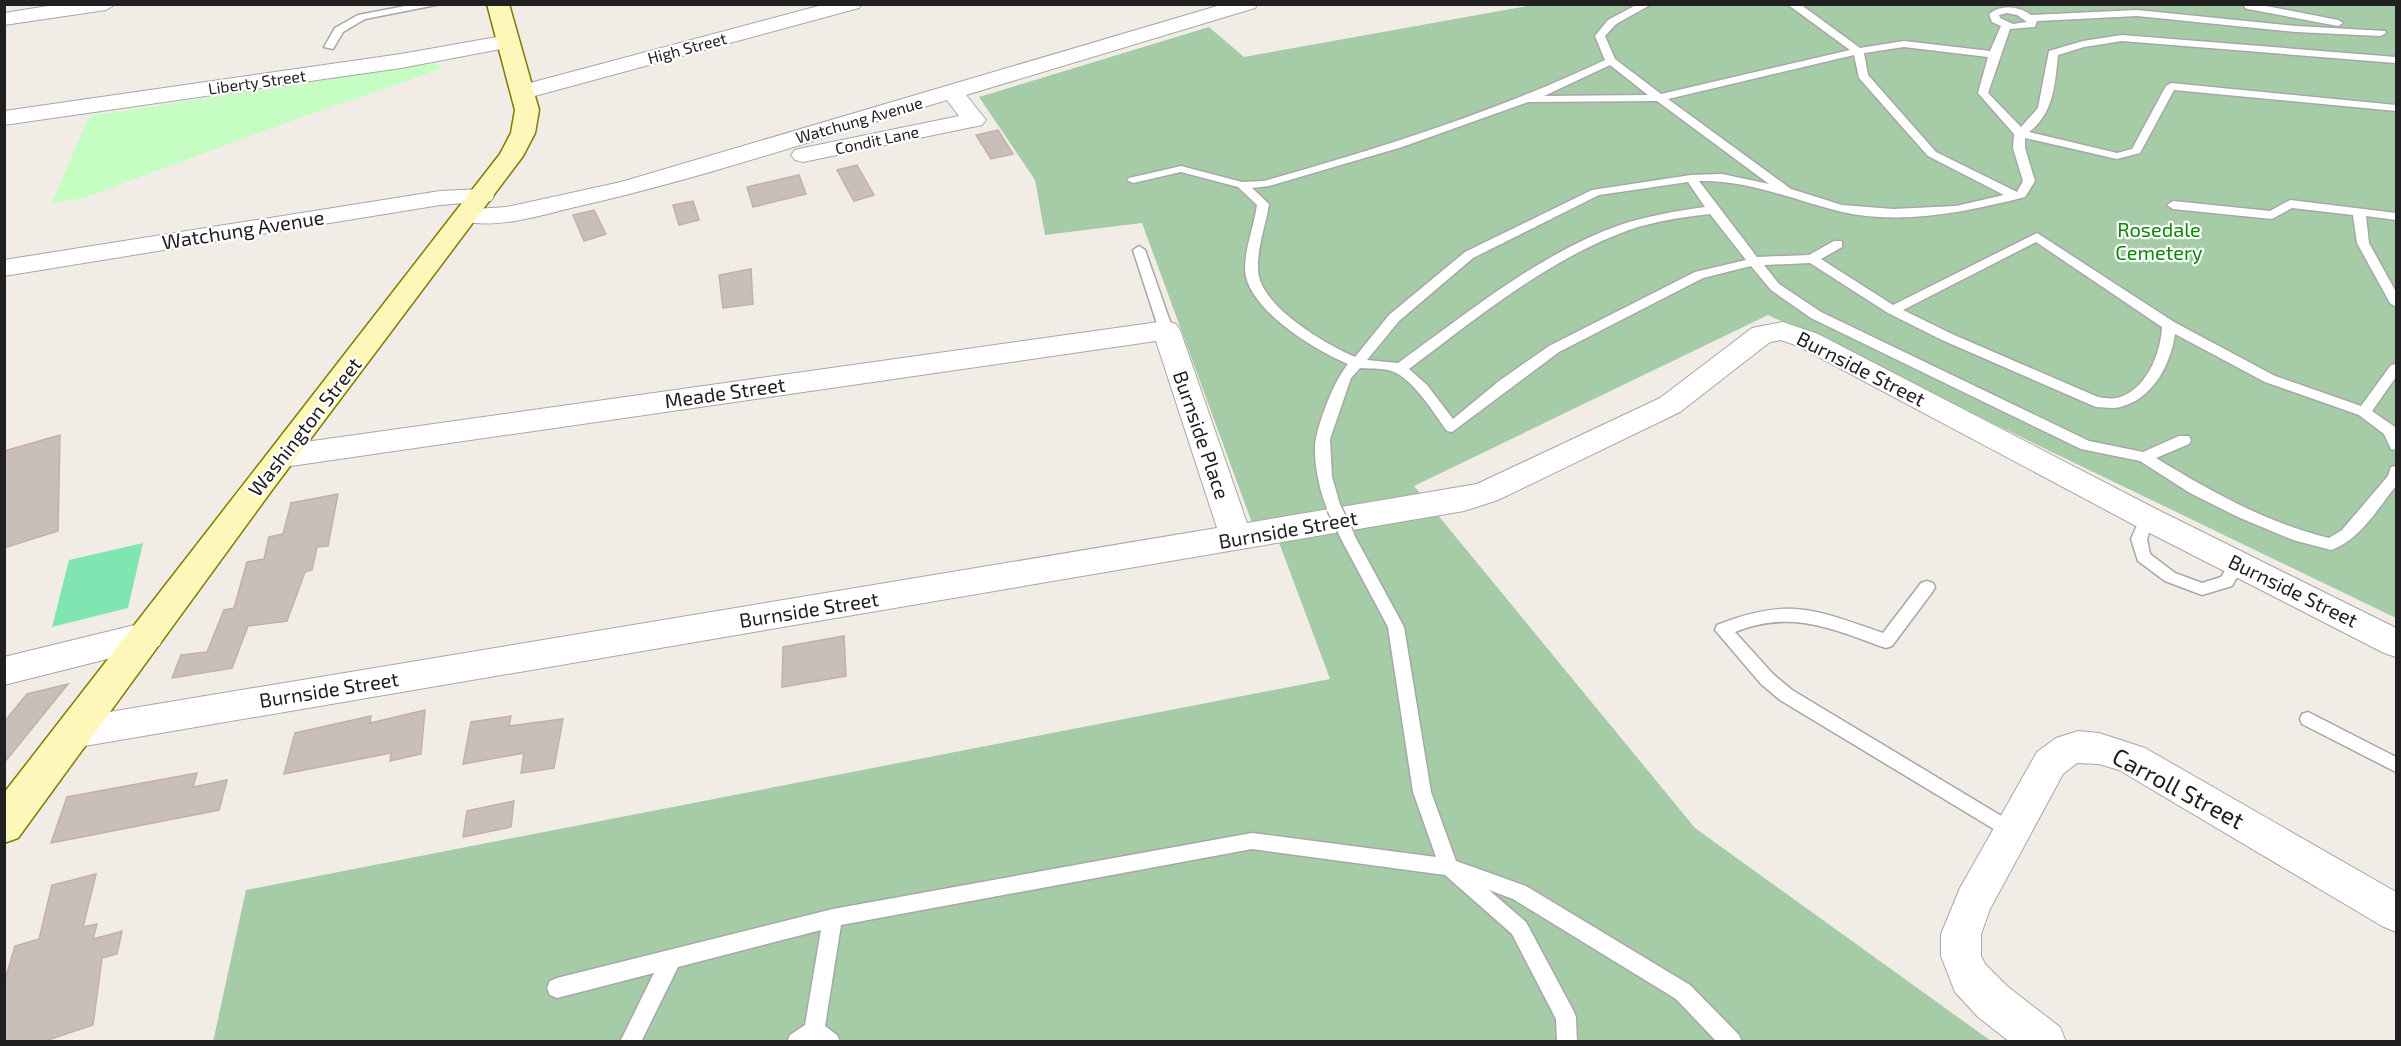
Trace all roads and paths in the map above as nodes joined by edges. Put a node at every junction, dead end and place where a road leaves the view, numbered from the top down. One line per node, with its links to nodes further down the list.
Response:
1 (106, 4): 15 (street)
2 (436, 4): 20 (lane)
3 (498, 4): 19 (main road, Washington Street)
4 (852, 4): 25 (street, High Street)
5 (1248, 4): 26 (street, Watchung Avenue)
6 (1647, 4): 24 (lane)
7 (1792, 4): 21 (lane)
8 (2262, 4): 10 (lane)
9 (2293, 4): 13 (lane)
10 (2243, 5): 13 (lane)
11 (2005, 7): 14 (lane); 16 (lane)
12 (2111, 9): 14 (lane); 17 (lane)
13 (2308, 17): 17 (lane)
14 (2030, 18): 16 (lane)
15 (4, 19)
16 (2006, 26): 22 (lane)
17 (2381, 33): 18 (lane)
18 (2397, 35)
19 (508, 42): 25 (main road, Washington Street); 30 (street, Liberty Street)
20 (329, 47)
21 (1858, 51): 22 (lane); 27 (lane); 37 (lane)
22 (1994, 55): 31 (lane)
23 (2397, 60): 31 (lane)
24 (1611, 61): 27 (lane); 28 (lane)
25 (523, 92): 39 (main road, Washington Street)
26 (952, 92): 32 (street, Watchung Avenue); 32 (street, Condit Lane)
27 (1659, 98): 28 (lane); 36 (lane)
28 (1529, 99): 35 (lane)
29 (2397, 108): 31 (lane)
30 (4, 118)
31 (2020, 133): 37 (lane)
32 (747, 153): 39 (street, Watchung Avenue)
33 (1691, 178): 36 (lane); 40 (lane); 52 (lane)
34 (1133, 180): 35 (lane)
35 (1242, 185): 52 (lane)
36 (1787, 191): 37 (lane)
37 (2014, 196)
38 (2173, 205): 41 (lane)
39 (474, 206): 47 (street, Watchung Avenue); 58 (main road, Washington Street)
40 (1713, 210): 46 (lane); 54 (lane)
41 (2359, 212): 42 (lane); 48 (lane)
42 (2397, 216)
43 (1838, 244): 45 (lane)
44 (1139, 250): 51 (lane)
45 (1812, 259): 46 (lane); 49 (lane)
46 (1756, 261): 54 (lane); 59 (lane)
47 (4, 268)
48 (2397, 303)
49 (1893, 310): 50 (lane); 50 (lane)
50 (2169, 325): 55 (lane)
51 (1166, 330): 58 (street, Meade Street); 62 (street, Burnside Place)
52 (1357, 363): 54 (lane); 73 (lane, bridge)
53 (2397, 368): 55 (lane)
54 (1399, 369)
55 (2364, 412): 57 (lane)
56 (2184, 440): 59 (lane)
57 (2397, 445)
58 (284, 456): 65 (main road, Washington Street)
59 (2144, 457): 60 (lane)
60 (2397, 471)
61 (2147, 518): 62 (street, Burnside Street); 63 (street, Burnside Street); 63 (lane)
62 (1236, 539): 69 (street, Burnside Street)
63 (2237, 563): 66 (street, Burnside Street)
64 (1927, 587): 72 (lane)
65 (147, 636): 67 (street); 69 (main road, Washington Street)
66 (2397, 643)
67 (4, 671)
68 (2308, 719): 70 (lane)
69 (73, 733): 71 (main road, Washington Street)
70 (2397, 765)
71 (4, 825)
72 (2012, 832): 74 (street, Carroll Street); 82 (street, Carroll Street)
73 (1449, 867): 75 (lane); 80 (lane); 81 (lane)
74 (2397, 913)
75 (833, 918): 76 (lane); 78 (lane)
76 (672, 958): 77 (lane); 79 (lane)
77 (557, 988)
78 (814, 1038)
79 (630, 1041)
80 (1567, 1041)
81 (1732, 1041)
82 (2045, 1041)

